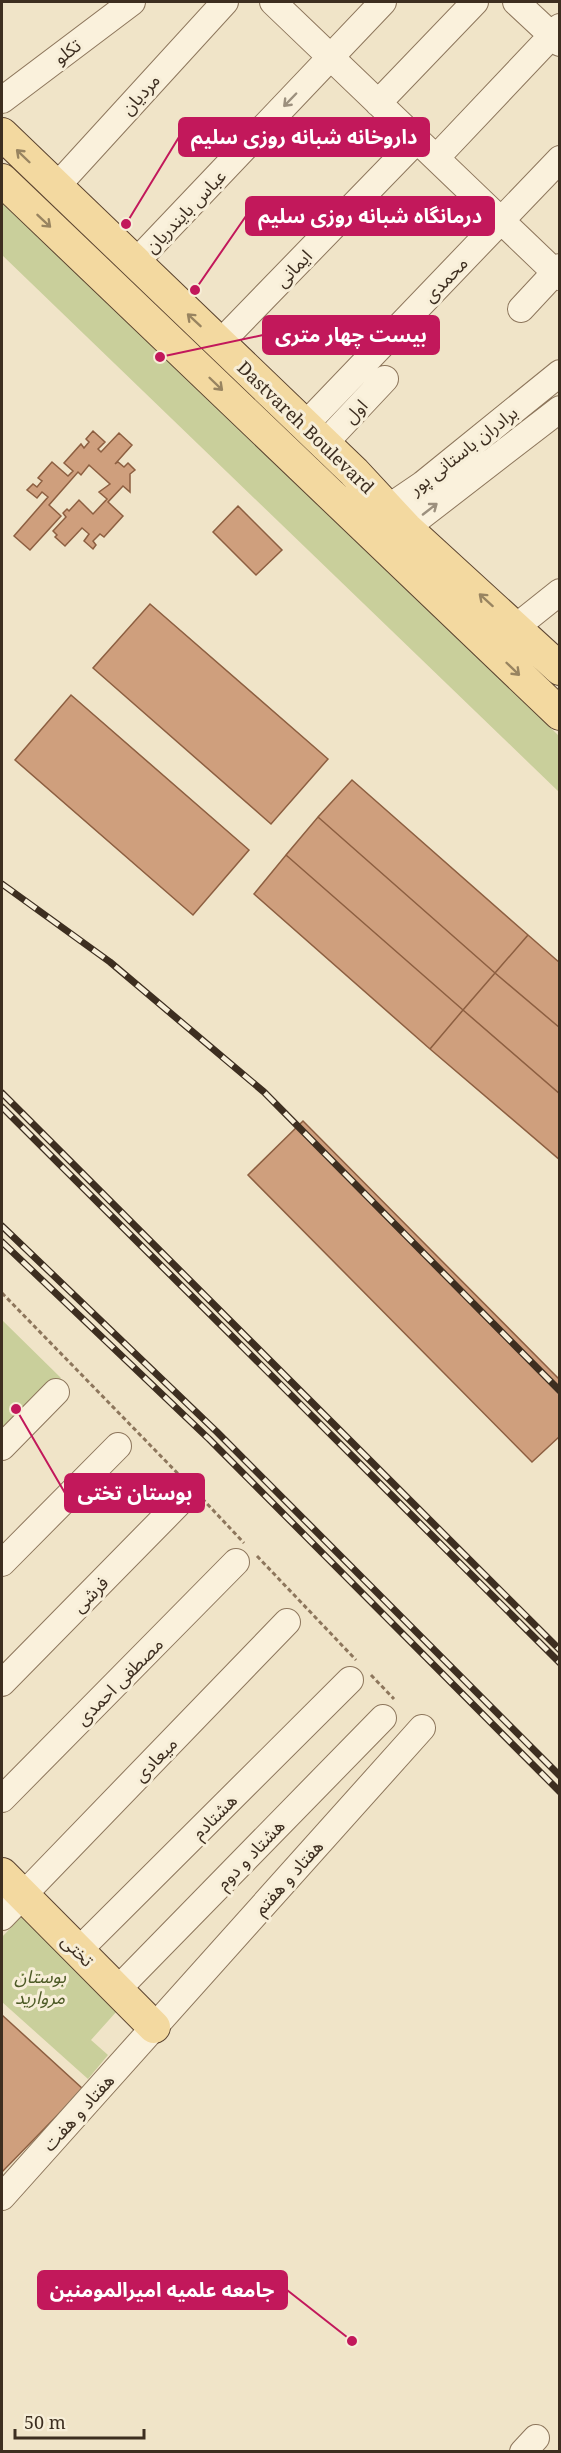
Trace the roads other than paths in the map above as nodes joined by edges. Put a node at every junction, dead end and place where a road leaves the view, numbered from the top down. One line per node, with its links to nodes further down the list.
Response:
1 (132, 2): 9 (street, تکلو)
2 (225, 2): 16 (street, مردیان)
3 (273, 2): 8 (street)
4 (383, 2): 8 (street, عباس بایندریان)
5 (475, 2): 10 (street)
6 (516, 2): 7 (street)
7 (557, 35): 13 (street)
8 (331, 57): 10 (street); 18 (street, عباس بایندریان, one-way to 18)
9 (2, 100)
10 (378, 103): 12 (street)
11 (2, 134): 16 (main road, Dastvareh Boulevard, one-way to 11)
12 (417, 140): 13 (street); 21 (street, ایمانی)
13 (436, 158): 17 (street)
14 (560, 159): 17 (street, محمدی)
15 (2, 180): 26 (main road, Dastvareh Boulevard, one-way to 26)
16 (56, 187): 18 (main road, Dastvareh Boulevard)
17 (501, 221): 19 (street); 25 (street, محمدی)
18 (134, 264): 21 (main road, Dastvareh Boulevard, one-way to 18)
19 (558, 272): 20 (street)
20 (520, 309)
21 (219, 344): 25 (main road, Dastvareh Boulevard)
22 (560, 373): 26 (street, برادران باستانی پور)
23 (385, 379): 25 (street, اول)
24 (560, 409): 26 (street, برادران باستانی پور, one-way to 24)
25 (314, 434): 26 (main road, Dastvareh Boulevard)
26 (384, 525): 28 (main road, Dastvareh Boulevard, one-way to 26); 30 (main road, Dastvareh Boulevard, one-way to 30)
27 (560, 592): 28 (street)
28 (516, 627): 29 (main road, Dastvareh Boulevard)
29 (560, 669)
30 (560, 714)
31 (56, 1392): 33 (street)
32 (118, 1446): 36 (street)
33 (2, 1447)
34 (178, 1504): 39 (street, فرشی)
35 (236, 1562): 42 (street, مصطفی احمدی)
36 (2, 1563)
37 (287, 1622): 43 (street, میعادی)
38 (361, 1674): 44 (street, هشتادم)
39 (2, 1683)
40 (383, 1718): 45 (street, هشتاد و دوم)
41 (422, 1728): 46 (street, هفتاد و هفتم)
42 (2, 1799)
43 (9, 1896): 44 (main road, تختی)
44 (78, 1951): 45 (main road, تختی)
45 (117, 1990): 46 (main road, تختی)
46 (154, 2027): 47 (street, هفتاد و هفت)
47 (2, 2197)

